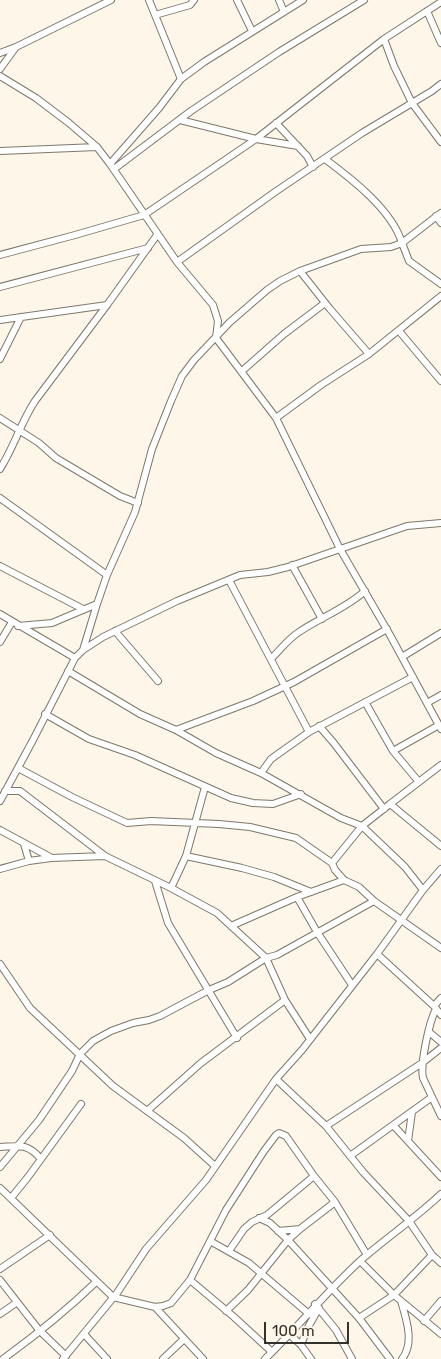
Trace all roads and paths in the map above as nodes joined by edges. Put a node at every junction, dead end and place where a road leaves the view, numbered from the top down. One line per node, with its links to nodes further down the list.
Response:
1 (111, 0): 15 (street)
2 (149, 0): 11 (street)
3 (194, 0): 11 (street)
4 (236, 0): 12 (street)
5 (279, 0): 10 (street)
6 (303, 0): 10 (street)
7 (364, 0): 22 (street)
8 (441, 2): 9 (street)
9 (427, 11): 13 (street); 14 (street)
10 (284, 12): 12 (street)
11 (155, 15): 19 (street)
12 (252, 31): 19 (street)
13 (384, 39): 21 (street); 23 (street)
14 (441, 43)
15 (16, 47): 16 (street); 17 (street)
16 (0, 53)
17 (0, 69)
18 (0, 76): 27 (street)
19 (181, 79): 31 (street)
20 (441, 84): 21 (street)
21 (412, 103): 25 (street); 30 (street)
22 (180, 120): 24 (street); 31 (street)
23 (276, 124): 24 (street); 26 (street)
24 (256, 139): 26 (street); 33 (street)
25 (441, 142)
26 (298, 146): 29 (street)
27 (97, 147): 28 (street); 31 (street)
28 (0, 151)
29 (307, 156): 30 (street); 32 (street)
30 (323, 161): 32 (street); 37 (street)
31 (112, 166): 33 (street)
32 (313, 167): 40 (street)
33 (144, 215): 36 (street); 39 (street)
34 (439, 215): 35 (street); 37 (street)
35 (441, 223)
36 (158, 234): 38 (street); 40 (street)
37 (402, 242): 41 (street); 42 (street)
38 (148, 248): 43 (street); 46 (street)
39 (0, 255)
40 (177, 262): 50 (street)
41 (300, 271): 45 (street); 50 (street)
42 (441, 284)
43 (0, 287)
44 (441, 296): 49 (street)
45 (325, 303): 51 (street); 53 (street)
46 (108, 304): 47 (street); 57 (street)
47 (20, 318): 48 (street); 52 (street)
48 (0, 320)
49 (399, 331): 51 (street); 54 (street)
50 (216, 338): 53 (street); 60 (street)
51 (370, 354): 56 (street)
52 (0, 359)
53 (242, 370): 56 (street)
54 (441, 381)
55 (0, 418): 57 (street)
56 (276, 418): 62 (street)
57 (19, 432): 58 (street); 60 (street)
58 (0, 469)
59 (0, 498): 65 (street)
60 (138, 503): 65 (street)
61 (441, 523): 62 (street)
62 (340, 549): 63 (street); 67 (street)
63 (292, 565): 66 (street); 71 (street)
64 (0, 566): 69 (street)
65 (107, 574): 68 (street)
66 (229, 580): 74 (street); 80 (street)
67 (365, 590): 71 (street); 73 (street)
68 (97, 604): 69 (street); 77 (street)
69 (83, 609): 72 (street)
70 (0, 614): 72 (street)
71 (322, 619): 80 (street)
72 (15, 624): 76 (street); 79 (street)
73 (387, 629): 78 (street); 84 (street)
74 (115, 631): 77 (street); 83 (street)
75 (441, 633): 78 (street)
76 (0, 642)
77 (82, 650): 79 (street)
78 (402, 657): 82 (street)
79 (75, 658): 81 (street)
80 (271, 659): 84 (street)
81 (68, 671): 88 (street); 91 (street)
82 (413, 677): 86 (street); 87 (street)
83 (158, 681)
84 (286, 685): 91 (street); 92 (street)
85 (441, 695): 87 (street)
86 (365, 702): 89 (street); 93 (street)
87 (427, 703): 90 (street)
88 (45, 714): 95 (street); 99 (street)
89 (319, 726): 92 (street); 105 (street)
90 (440, 727): 93 (street)
91 (176, 730): 96 (street)
92 (309, 732): 96 (street)
93 (393, 751): 97 (street)
94 (441, 765): 97 (street)
95 (18, 768): 98 (street); 106 (street)
96 (261, 773): 102 (street)
97 (419, 782): 104 (street)
98 (9, 784): 100 (street); 101 (street)
99 (205, 788): 102 (street); 106 (street)
100 (20, 791): 101 (street); 111 (street)
101 (5, 792): 103 (street)
102 (301, 794): 107 (street)
103 (0, 800)
104 (390, 804): 105 (street); 110 (street)
105 (384, 809): 107 (street)
106 (195, 823): 112 (street); 115 (street)
107 (362, 826): 115 (street); 123 (street)
108 (0, 830): 109 (street)
109 (24, 844): 113 (street); 114 (street)
110 (441, 846)
111 (105, 856): 113 (street); 120 (street)
112 (186, 856): 122 (street); 124 (street)
113 (51, 858): 114 (street)
114 (29, 861): 116 (street)
115 (332, 863): 118 (street)
116 (0, 869)
117 (441, 869): 123 (street)
118 (335, 870): 119 (street); 121 (street)
119 (344, 880): 121 (street); 126 (street)
120 (156, 881): 122 (street); 135 (street)
121 (332, 884): 124 (street)
122 (171, 888): 128 (street)
123 (423, 890): 127 (street)
124 (311, 892): 125 (street)
125 (297, 897): 128 (street); 129 (street)
126 (374, 901): 127 (street); 129 (street)
127 (402, 920): 130 (street); 131 (street)
128 (231, 926): 132 (street)
129 (317, 932): 132 (street); 134 (street)
130 (440, 945)
131 (377, 954): 134 (street); 138 (street)
132 (266, 958): 135 (street); 137 (street)
133 (0, 964): 145 (street)
134 (352, 985): 142 (street)
135 (210, 990): 141 (street); 145 (street)
136 (441, 998): 138 (street)
137 (286, 1000): 141 (street); 142 (street)
138 (435, 1007): 139 (street); 140 (street)
139 (441, 1015)
140 (429, 1032): 143 (street); 146 (street)
141 (237, 1038): 150 (street)
142 (310, 1039): 147 (street)
143 (441, 1042)
144 (441, 1048): 146 (street)
145 (80, 1054): 150 (street); 158 (street)
146 (422, 1062): 148 (street); 154 (street)
147 (276, 1080): 154 (street); 162 (street)
148 (432, 1097): 151 (street); 152 (street)
149 (82, 1104): 161 (street)
150 (147, 1111): 162 (street)
151 (412, 1112): 153 (street); 157 (street)
152 (441, 1116)
153 (401, 1120): 155 (street); 156 (street)
154 (326, 1126): 160 (street)
155 (394, 1126): 156 (street); 160 (street)
156 (401, 1134): 157 (street)
157 (408, 1141): 165 (street)
158 (17, 1146): 159 (street); 161 (street); 163 (street)
159 (0, 1147)
160 (350, 1156): 172 (street)
161 (41, 1159): 168 (street)
162 (216, 1166): 191 (street)
163 (0, 1167)
164 (314, 1176): 169 (street); 170 (street); 178 (street)
165 (441, 1177)
166 (1, 1192): 168 (street)
167 (441, 1194): 172 (street)
168 (11, 1198): 176 (street)
169 (335, 1202): 174 (street); 180 (street)
170 (267, 1215): 171 (street); 173 (street)
171 (259, 1218): 173 (street); 179 (street)
172 (409, 1222): 180 (street); 181 (street)
173 (270, 1223): 175 (street)
174 (300, 1229): 175 (street); 177 (street)
175 (278, 1231): 177 (street)
176 (50, 1235): 184 (street); 188 (street)
177 (288, 1240): 185 (street); 189 (street)
178 (210, 1241): 179 (street); 187 (street)
179 (230, 1251): 185 (street)
180 (367, 1255): 182 (street)
181 (432, 1255): 183 (street); 190 (street)
182 (360, 1261): 189 (street); 190 (street)
183 (441, 1263)
184 (0, 1268)
185 (262, 1274): 197 (street); 199 (street)
186 (0, 1280): 194 (street)
187 (190, 1280): 196 (street); 197 (street)
188 (96, 1282): 191 (street); 204 (street)
189 (331, 1289): 195 (street); 201 (street)
190 (394, 1295): 193 (street); 201 (street)
191 (113, 1297): 196 (street); 205 (street)
192 (441, 1300): 202 (street)
193 (401, 1301): 200 (street); 203 (street)
194 (16, 1303): 198 (street); 204 (street)
195 (317, 1306): 199 (street); 209 (street); 219 (street)
196 (155, 1307): 208 (street)
197 (226, 1311): 210 (street)
198 (0, 1314)
199 (309, 1314): 206 (street)
200 (418, 1315): 202 (street); 203 (street)
201 (359, 1318): 220 (street)
202 (424, 1321): 207 (street)
203 (408, 1328): 212 (street)
204 (39, 1330): 211 (street); 213 (street)
205 (84, 1334): 211 (street); 214 (street)
206 (289, 1334): 209 (street); 210 (street)
207 (441, 1334)
208 (184, 1339): 215 (street); 216 (street)
209 (301, 1345): 218 (street)
210 (272, 1352): 217 (street)
211 (65, 1357)
212 (406, 1358)
213 (3, 1359)
214 (107, 1359)
215 (163, 1359)
216 (203, 1359)
217 (265, 1359)
218 (311, 1359)
219 (352, 1359)
220 (390, 1359)

